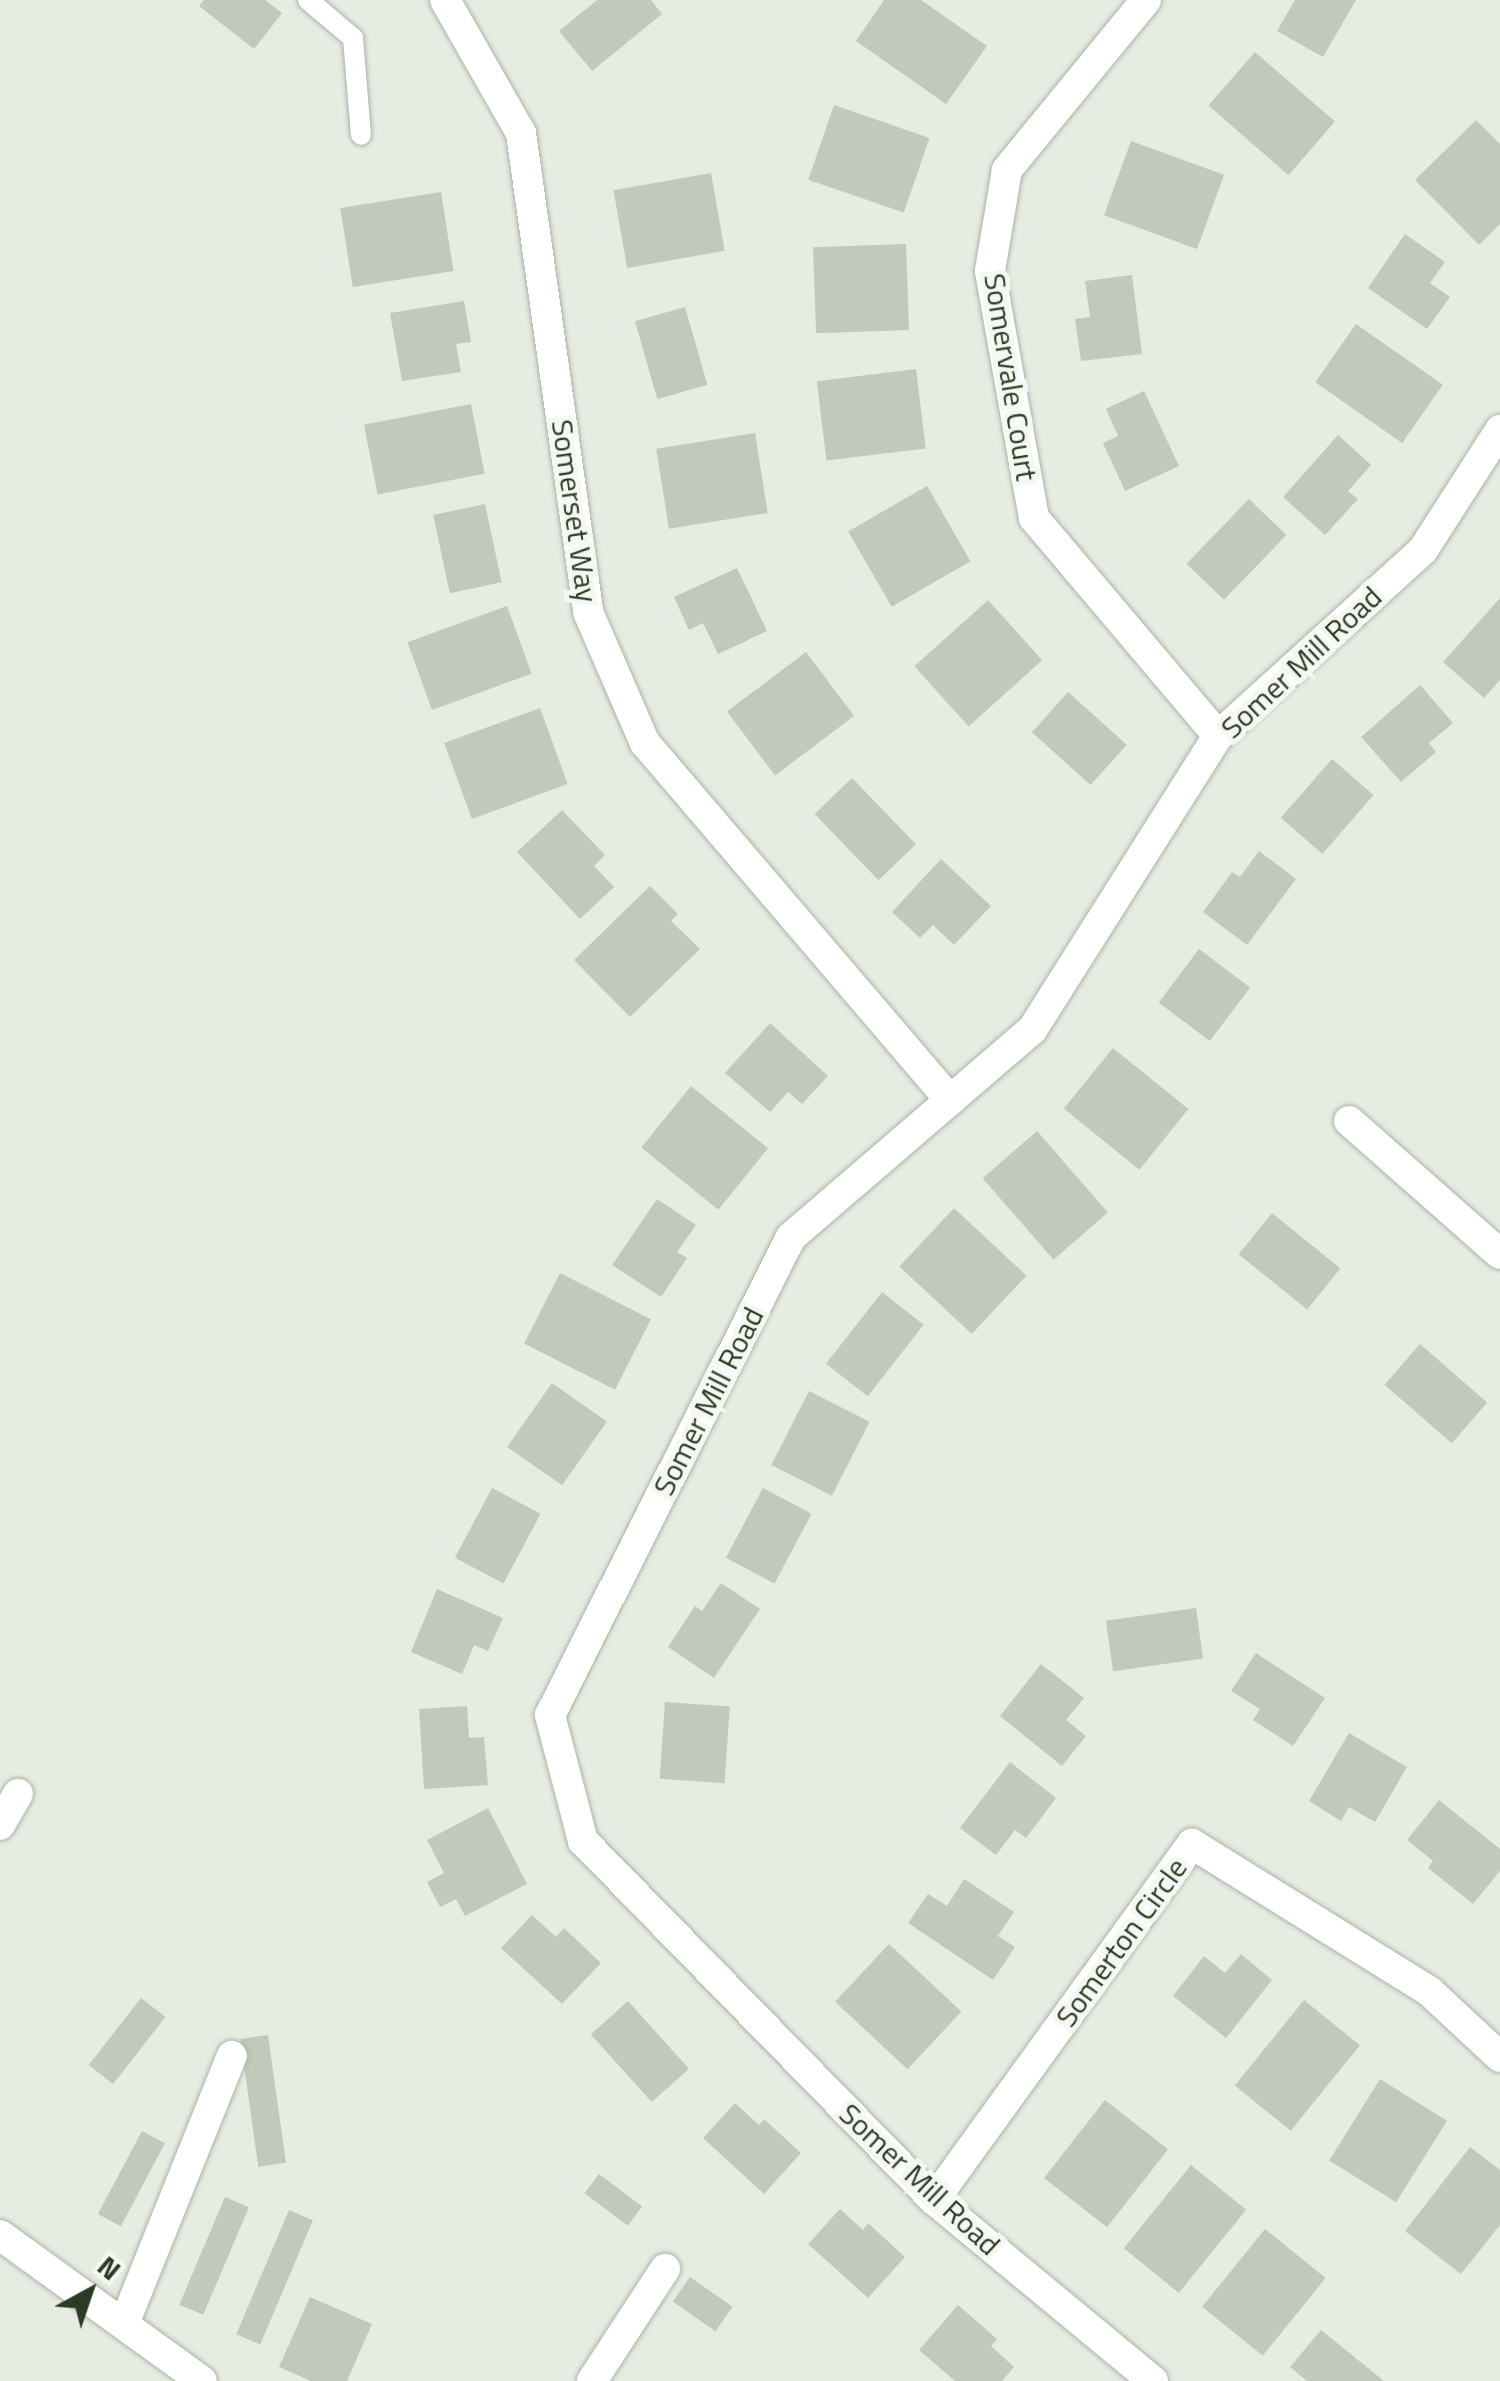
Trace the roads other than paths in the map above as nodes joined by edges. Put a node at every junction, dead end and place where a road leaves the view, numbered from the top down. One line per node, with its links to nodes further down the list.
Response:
1 (308, 0): 4 (lane)
2 (445, 0): 7 (street, Somerset Way)
3 (1146, 0): 6 (street, Somervale Court)
4 (360, 136)
5 (1500, 430): 6 (street, Somer Mill Road)
6 (1218, 736): 7 (street, Somer Mill Road)
7 (950, 1100): 14 (street, Somer Mill Road)
8 (1349, 1121): 9 (street)
9 (1500, 1254)
10 (18, 1794): 11 (street)
11 (0, 1825)
12 (232, 2056): 17 (street)
13 (1500, 2057): 14 (street, Somerton Circle)
14 (934, 2200): 20 (street, Somer Mill Road)
15 (0, 2234): 17 (street)
16 (665, 2269): 19 (street)
17 (124, 2324): 18 (street)
18 (202, 2381)
19 (592, 2381)
20 (1154, 2381)

